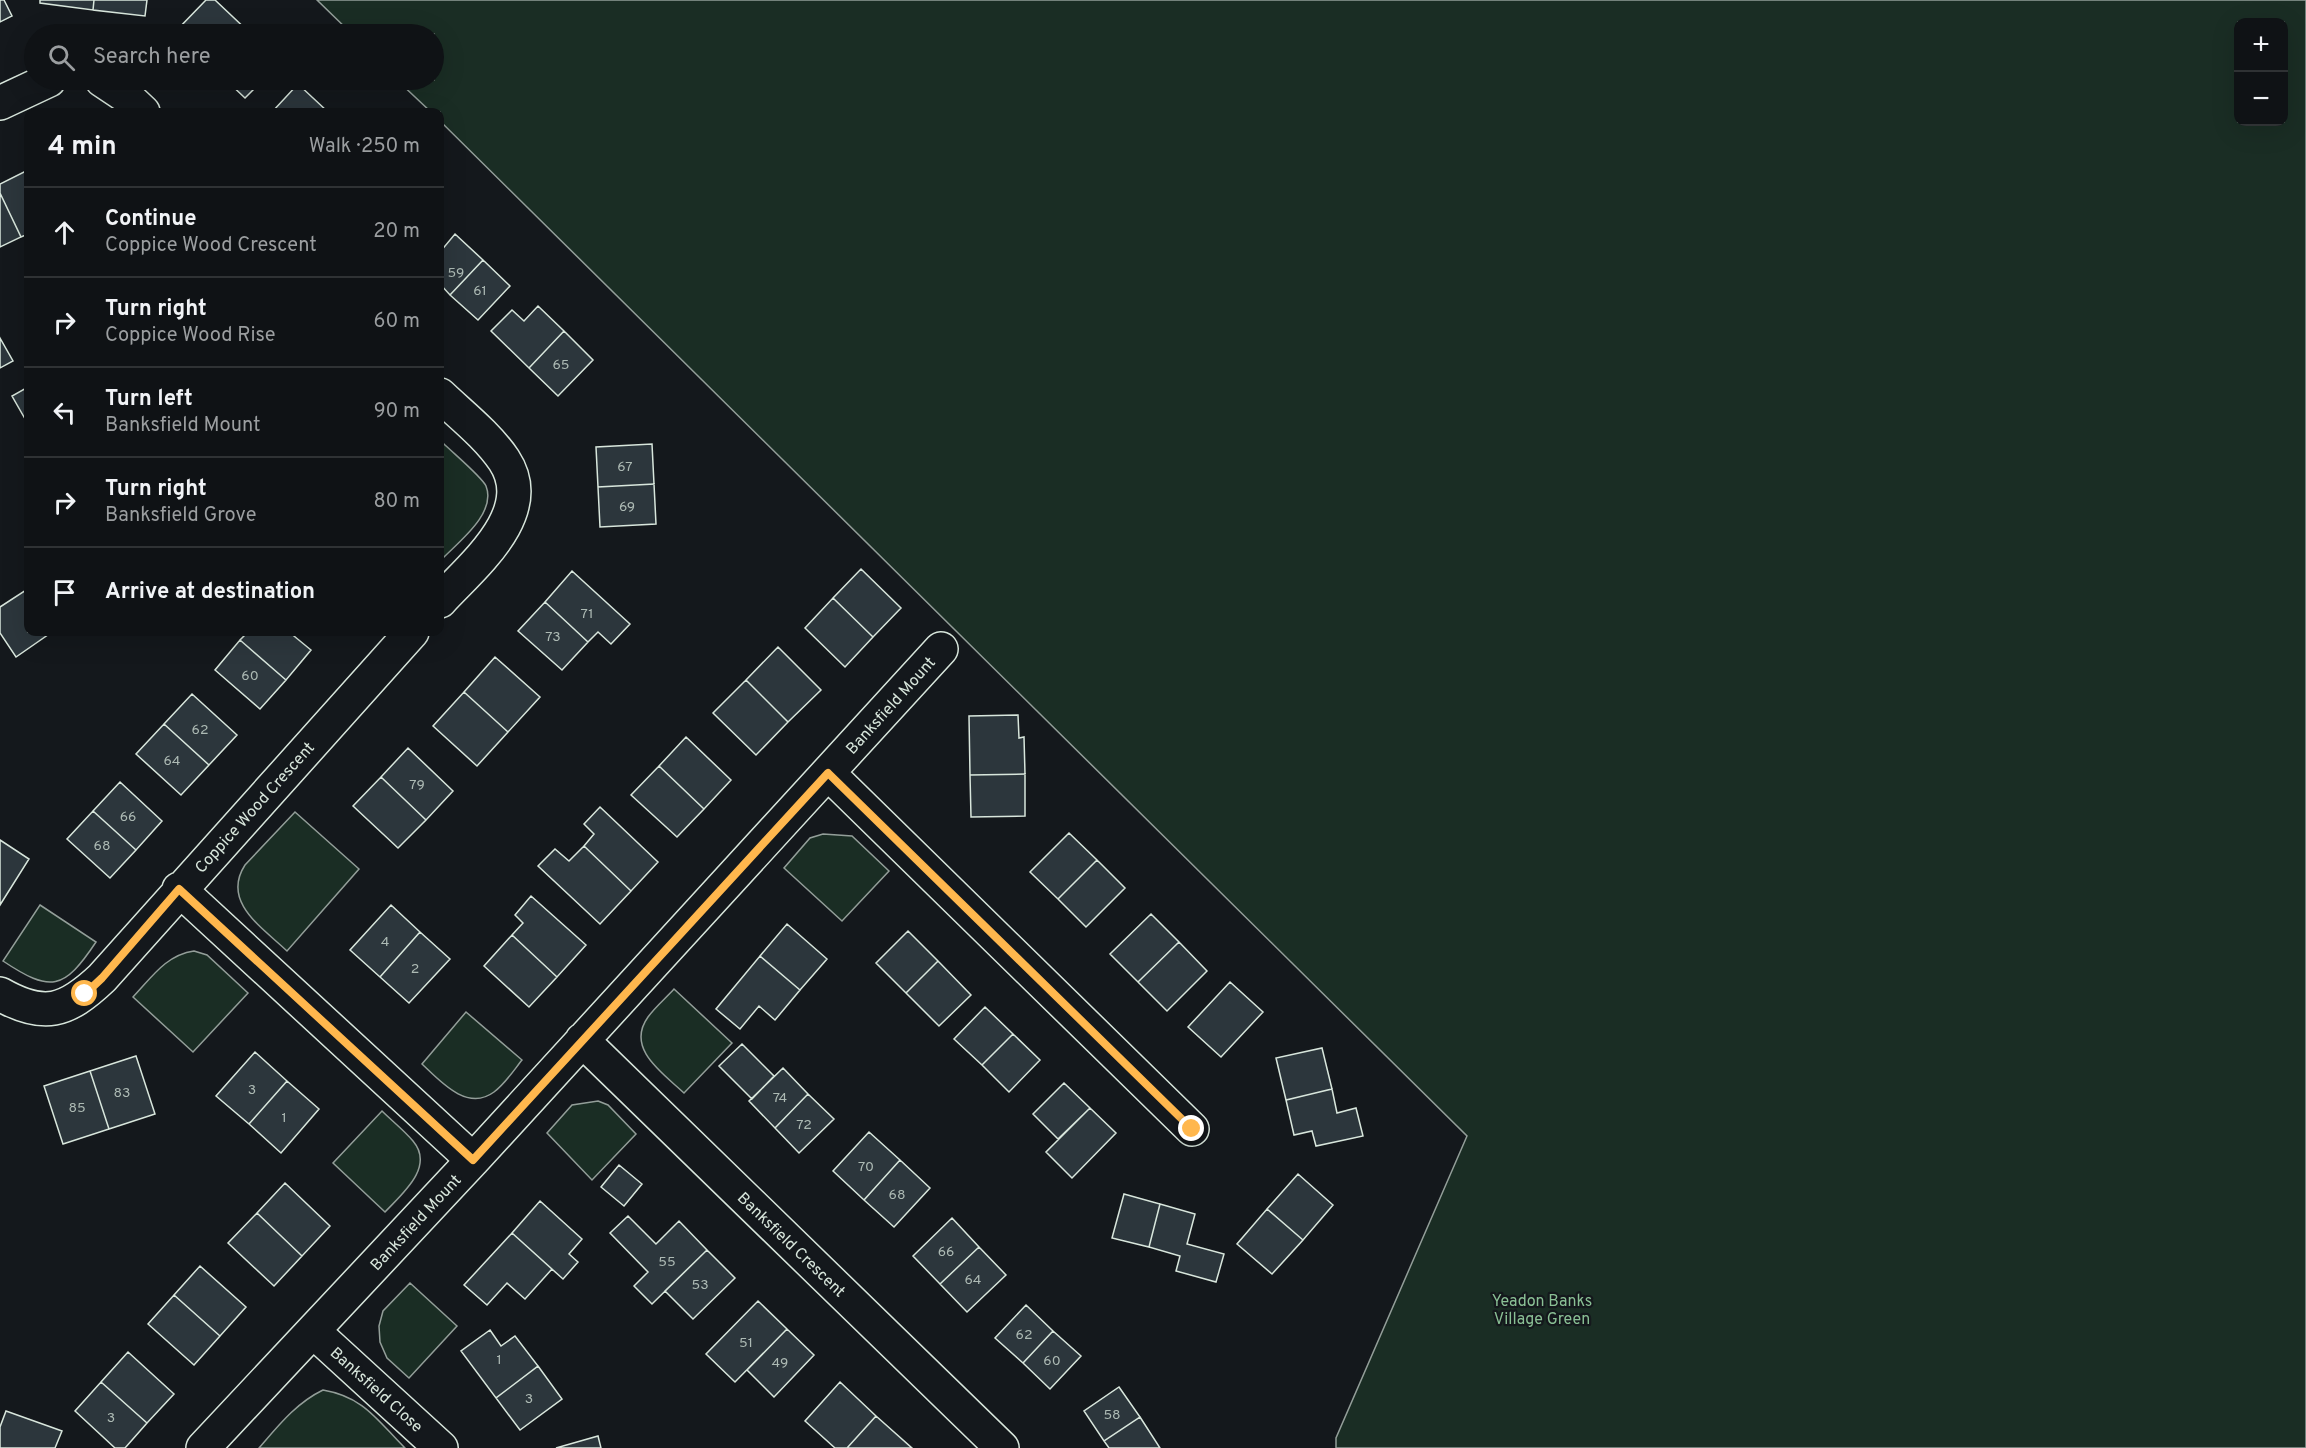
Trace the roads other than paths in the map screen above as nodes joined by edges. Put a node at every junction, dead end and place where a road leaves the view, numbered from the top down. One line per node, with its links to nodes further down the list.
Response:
1 (28, 90): 3 (street)
2 (117, 90): 4 (street)
3 (0, 103)
4 (139, 108)
5 (444, 399): 6 (street)
6 (444, 597)
7 (408, 636): 10 (street, Coppice Wood Crescent)
8 (941, 649): 9 (street, Banksfield Mount)
9 (828, 773): 12 (street, Banksfield Mount); 13 (street)
10 (179, 889): 11 (street, Coppice Wood Crescent); 14 (street)
11 (0, 994)
12 (582, 1040): 14 (street, Banksfield Mount); 18 (street, Banksfield Crescent)
13 (1192, 1129)
14 (473, 1160): 15 (street, Banksfield Mount)
15 (313, 1331): 16 (street, Banksfield Mount); 17 (street, Banksfield Close)
16 (203, 1448)
17 (441, 1448)
18 (1002, 1448)

